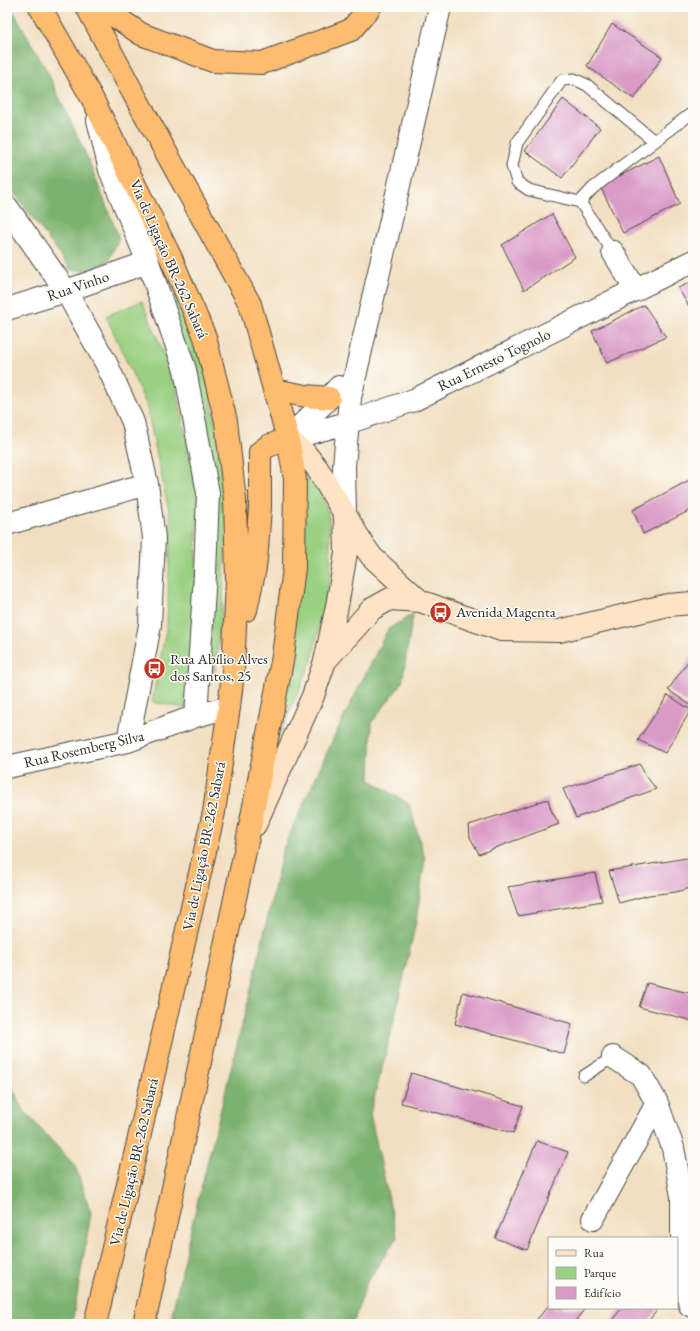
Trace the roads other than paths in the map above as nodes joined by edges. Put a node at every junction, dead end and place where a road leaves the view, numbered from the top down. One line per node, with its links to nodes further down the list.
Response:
1 (40, 7): 6 (highway, Via de Ligação BR-262 Sabará)
2 (87, 7): 18 (highway)
3 (101, 7): 4 (highway)
4 (370, 7)
5 (440, 7): 17 (street)
6 (92, 98): 12 (street, Via de Ligação BR-262 Sabará); 28 (highway, Via de Ligação BR-262 Sabará)
7 (692, 113): 8 (lane)
8 (654, 141): 9 (lane); 9 (lane)
9 (580, 202): 11 (lane)
10 (7, 206): 15 (street)
11 (614, 252): 14 (street)
12 (148, 262): 15 (street, Rua Vinho); 30 (street, Via de Ligação BR-262 Sabará)
13 (693, 262): 14 (street, Rua Ernesto Tognolo)
14 (636, 290): 20 (street, Rua Ernesto Tognolo)
15 (66, 291): 16 (street, Rua Vinho); 22 (street)
16 (7, 309)
17 (358, 364): 19 (street); 20 (street)
18 (274, 390): 19 (highway); 21 (highway)
19 (329, 398): 21 (street)
20 (347, 422): 21 (street, Rua Ernesto Tognolo); 23 (street)
21 (288, 438): 23 (street); 28 (highway); 33 (highway)
22 (147, 484): 24 (street); 31 (street)
23 (345, 514): 25 (street); 27 (street)
24 (7, 524)
25 (420, 600): 26 (street); 27 (street)
26 (693, 603)
27 (325, 661): 33 (street)
28 (233, 673): 29 (highway, Via de Ligação BR-262 Sabará)
29 (229, 707): 30 (street, Rua Rosemberg Silva); 39 (highway, Via de Ligação BR-262 Sabará)
30 (196, 716): 31 (street, Rua Rosemberg Silva)
31 (128, 741): 32 (street, Rua Rosemberg Silva)
32 (7, 767)
33 (247, 842): 40 (highway)
34 (613, 1057): 35 (lane); 36 (street)
35 (584, 1076)
36 (657, 1102): 37 (street); 38 (street)
37 (593, 1219)
38 (693, 1306)
39 (95, 1324)
40 (144, 1324)

